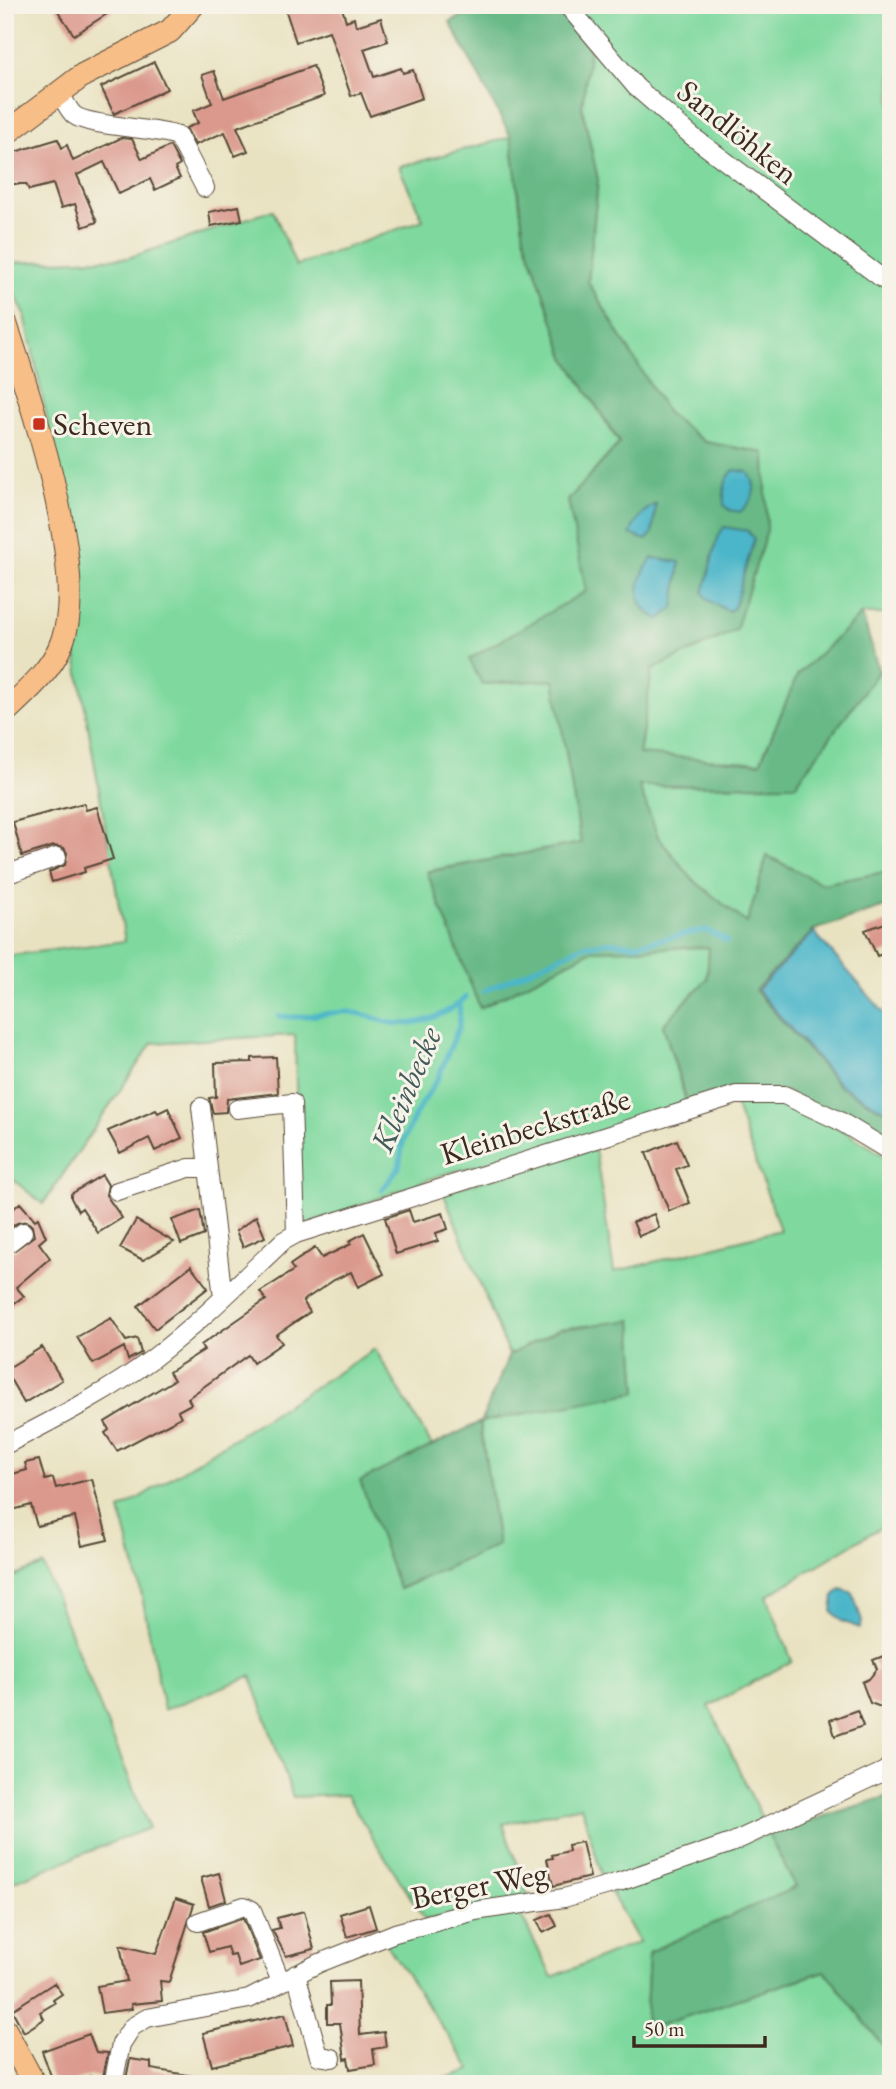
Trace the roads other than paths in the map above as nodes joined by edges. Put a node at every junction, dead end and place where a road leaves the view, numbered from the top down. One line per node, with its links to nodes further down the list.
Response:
1 (193, 5): 3 (main road)
2 (567, 5): 6 (street, Sandlöhken)
3 (59, 91): 4 (main road); 5 (street)
4 (5, 134)
5 (205, 188)
6 (891, 285)
7 (5, 322): 8 (main road)
8 (34, 683): 9 (street); 10 (main road)
9 (5, 694)
10 (5, 712)
11 (57, 857): 12 (street)
12 (5, 874)
13 (201, 1107): 16 (street)
14 (237, 1109): 19 (street)
15 (891, 1152): 19 (street, Kleinbeckstraße)
16 (208, 1168): 17 (street); 21 (street)
17 (117, 1191)
18 (23, 1232): 20 (street)
19 (296, 1234): 21 (street, Kleinbeckstraße)
20 (5, 1246)
21 (223, 1298): 22 (street, Kleinbeckstraße)
22 (5, 1445)
23 (891, 1765): 25 (street, Berger Weg)
24 (198, 1922): 25 (street)
25 (289, 1978): 27 (street); 29 (street, Berger Weg)
26 (5, 2030): 28 (main road)
27 (332, 2057)
28 (34, 2084)
29 (113, 2084)

